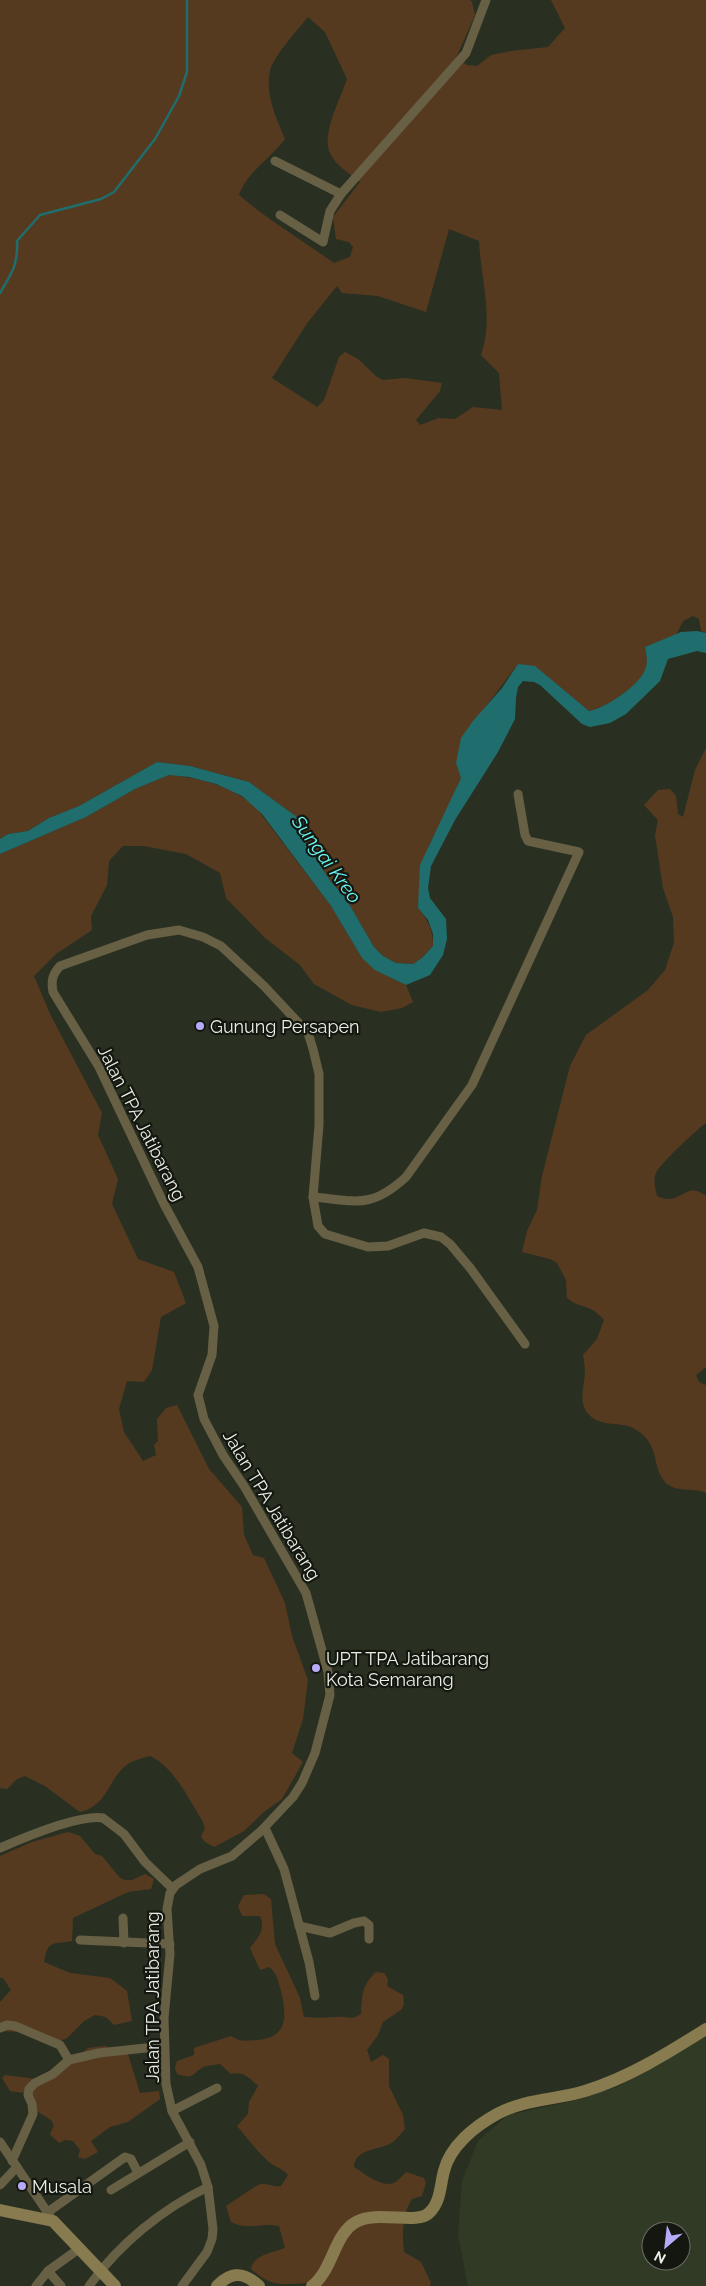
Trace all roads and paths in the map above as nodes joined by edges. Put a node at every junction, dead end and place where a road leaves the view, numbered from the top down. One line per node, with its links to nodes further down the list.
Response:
1 (486, 0): 3 (street)
2 (275, 161): 3 (street)
3 (341, 194): 4 (street)
4 (280, 215)
5 (518, 794): 6 (street)
6 (313, 1197): 7 (street, Jalan TPA Jatibarang); 8 (street, Jalan TPA Jatibarang)
7 (525, 1344)
8 (265, 1828): 10 (street, Jalan TPA Jatibarang); 12 (street)
9 (0, 1848): 10 (street)
10 (172, 1888): 16 (street, Jalan TPA Jatibarang)
11 (123, 1918): 15 (street)
12 (299, 1926): 13 (street); 17 (street)
13 (369, 1939)
14 (80, 1940): 15 (street)
15 (124, 1943): 16 (street)
16 (170, 1944): 20 (street, Jalan TPA Jatibarang)
17 (315, 1996)
18 (0, 2028): 21 (street)
19 (706, 2029): 43 (main road)
20 (164, 2046): 21 (street); 23 (street, Jalan TPA Jatibarang)
21 (70, 2060): 26 (street)
22 (217, 2088): 23 (street)
23 (172, 2111): 25 (street, Jalan TPA Jatibarang)
24 (0, 2142): 26 (street)
25 (190, 2142): 27 (street); 29 (street, Jalan TPA Jatibarang)
26 (14, 2164): 28 (street); 32 (street)
27 (138, 2173): 30 (street); 32 (street)
28 (0, 2185)
29 (208, 2187): 34 (street); 40 (street, Jalan TPA Jatibarang)
30 (111, 2190)
31 (0, 2210): 32 (main road)
32 (51, 2216): 33 (main road)
33 (80, 2248): 34 (main road); 35 (street)
34 (100, 2271): 38 (street); 39 (main road)
35 (48, 2272): 36 (street); 37 (street)
36 (36, 2286)
37 (61, 2286)
38 (89, 2286)
39 (115, 2286)
40 (182, 2286)
41 (217, 2286): 42 (main road)
42 (259, 2286)
43 (312, 2286)

